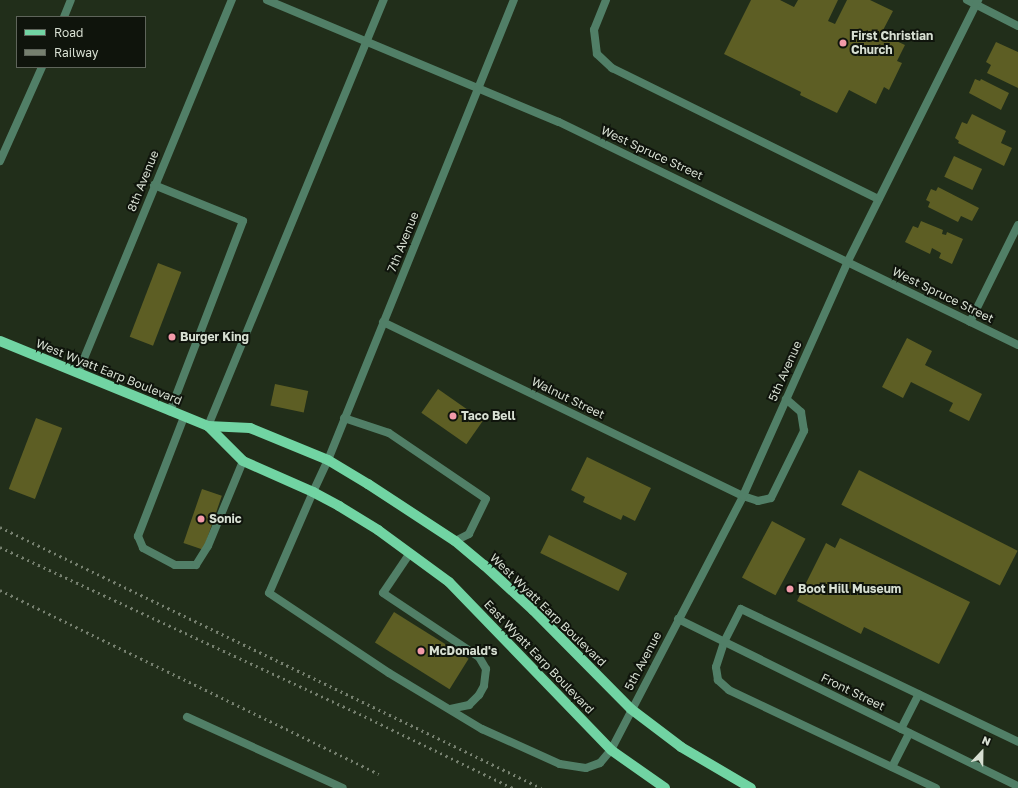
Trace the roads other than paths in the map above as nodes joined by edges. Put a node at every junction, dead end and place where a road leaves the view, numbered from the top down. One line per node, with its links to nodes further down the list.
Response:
1 (71, 0): 9 (street)
2 (232, 0): 15 (street, 8th Avenue)
3 (267, 0): 11 (street, West Spruce Street)
4 (384, 0): 11 (street)
5 (514, 0): 13 (street, 7th Avenue)
6 (606, 0): 16 (street)
7 (967, 0): 8 (street)
8 (977, 2): 10 (street); 16 (street, 5th Avenue)
9 (64, 16)
10 (1018, 26)
11 (367, 41): 13 (street, West Spruce Street); 28 (street)
12 (42, 68): 14 (street)
13 (480, 88): 18 (street, West Spruce Street); 19 (street, 7th Avenue)
14 (0, 161)
15 (154, 185): 23 (street, 8th Avenue); 25 (street)
16 (878, 199): 18 (street, 5th Avenue)
17 (1018, 225): 20 (street)
18 (848, 261): 20 (street, West Spruce Street); 24 (street, 5th Avenue)
19 (383, 322): 27 (street, 7th Avenue); 32 (street, Walnut Street)
20 (970, 322): 22 (street, West Spruce Street)
21 (0, 341): 23 (main road, West Wyatt Earp Boulevard)
22 (1018, 345)
23 (78, 373): 25 (main road, West Wyatt Earp Boulevard)
24 (786, 399): 32 (street, 5th Avenue); 32 (street, Walnut Street)
25 (170, 411): 26 (main road, West Wyatt Earp Boulevard)
26 (184, 417): 28 (main road, West Wyatt Earp Boulevard); 30 (street)
27 (344, 418): 29 (street, 7th Avenue); 33 (street)
28 (208, 426): 29 (main road, West Wyatt Earp Boulevard); 30 (main road, West Wyatt Earp Boulevard)
29 (328, 460): 31 (street, 7th Avenue); 33 (main road, West Wyatt Earp Boulevard)
30 (243, 461): 31 (main road, West Wyatt Earp Boulevard)
31 (313, 492): 34 (main road, West Wyatt Earp Boulevard); 39 (street, 7th Avenue)
32 (743, 496): 36 (street, 5th Avenue)
33 (455, 542): 40 (main road, West Wyatt Earp Boulevard)
34 (410, 553): 35 (main road, West Wyatt Earp Boulevard); 39 (street)
35 (448, 582): 44 (main road, East Wyatt Earp Boulevard)
36 (678, 619): 37 (street, Front Street); 40 (street, 5th Avenue)
37 (724, 642): 38 (street); 42 (street, Front Street); 45 (street)
38 (919, 694): 42 (street); 43 (street)
39 (450, 709): 44 (street, 5th Avenue)
40 (631, 709): 44 (street, 5th Avenue); 49 (main road, West Wyatt Earp Boulevard)
41 (187, 718): 47 (street)
42 (905, 731): 45 (street); 46 (street, Front Street)
43 (1018, 742)
44 (610, 750): 48 (main road)
45 (892, 767): 50 (street)
46 (1015, 786)
47 (343, 788)
48 (665, 788)
49 (751, 788)
50 (936, 788)

